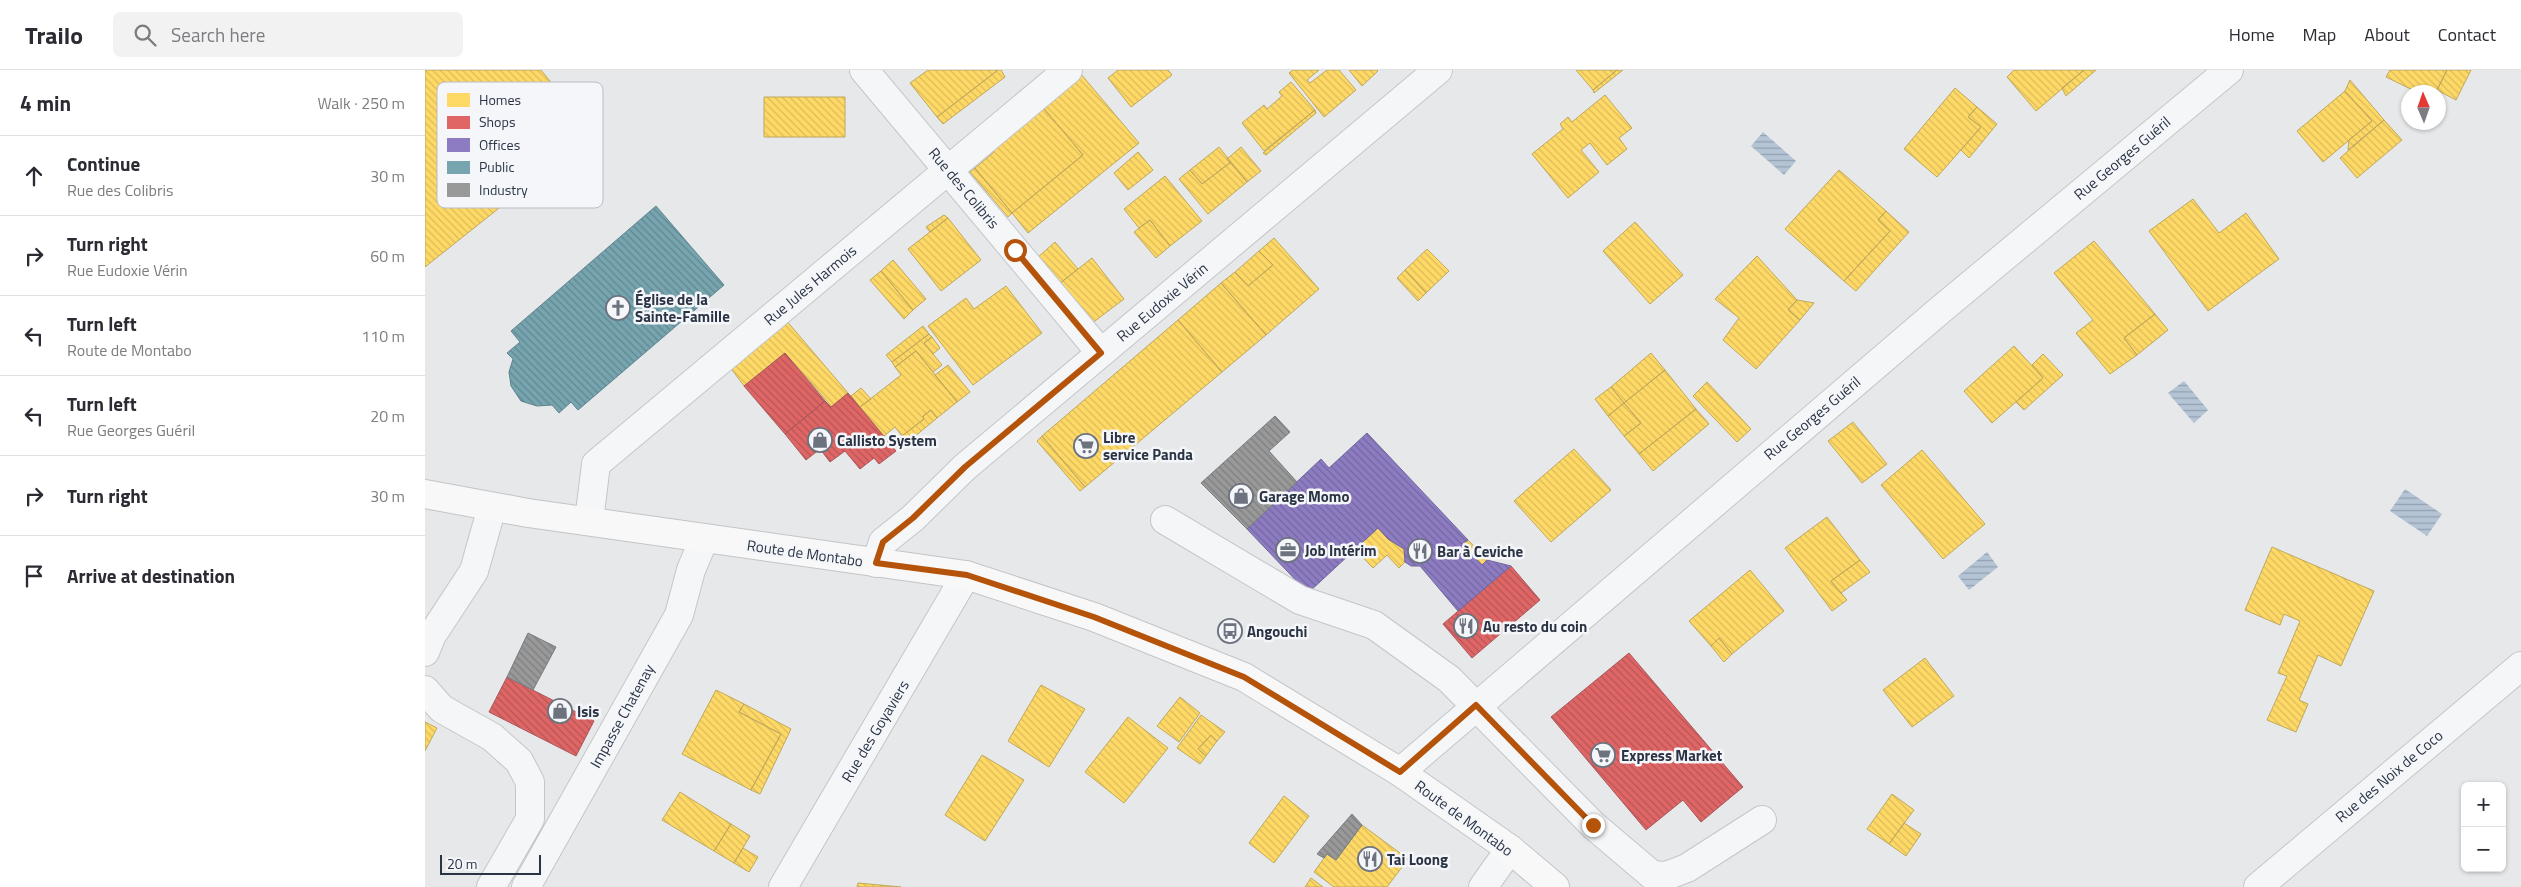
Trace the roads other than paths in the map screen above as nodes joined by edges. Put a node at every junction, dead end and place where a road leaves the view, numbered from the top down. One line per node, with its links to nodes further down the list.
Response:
1 (864, 70): 5 (street, Rue des Colibris)
2 (1068, 70): 5 (street, Rue Jules Harmois)
3 (1438, 70): 6 (street, Rue Eudoxie Vérin)
4 (2229, 70): 17 (street, Rue Georges Guéril)
5 (949, 169): 6 (street, Rue des Colibris); 10 (street, Rue Jules Harmois)
6 (1101, 353): 12 (street, Rue Eudoxie Vérin)
7 (425, 494): 8 (main road, Route de Montabo)
8 (493, 507): 10 (main road, Route de Montabo); 14 (street)
9 (1165, 520): 17 (street)
10 (589, 521): 11 (main road, Route de Montabo)
11 (704, 539): 12 (main road, Route de Montabo); 23 (street, Impasse Chatenay)
12 (876, 563): 13 (main road, Route de Montabo)
13 (967, 575): 18 (main road, Route de Montabo); 24 (street, Rue des Goyaviers)
14 (425, 652)
15 (2521, 666): 26 (street, Rue des Noix de Coco)
16 (425, 690): 22 (street)
17 (1476, 705): 18 (street, Rue Georges Guéril); 19 (street)
18 (1400, 772): 20 (main road, Route de Montabo)
19 (1763, 820)
20 (1510, 849): 21 (main road, Route de Montabo); 25 (street)
21 (1552, 886)
22 (491, 887)
23 (526, 887)
24 (783, 887)
25 (1483, 887)
26 (2258, 887)

